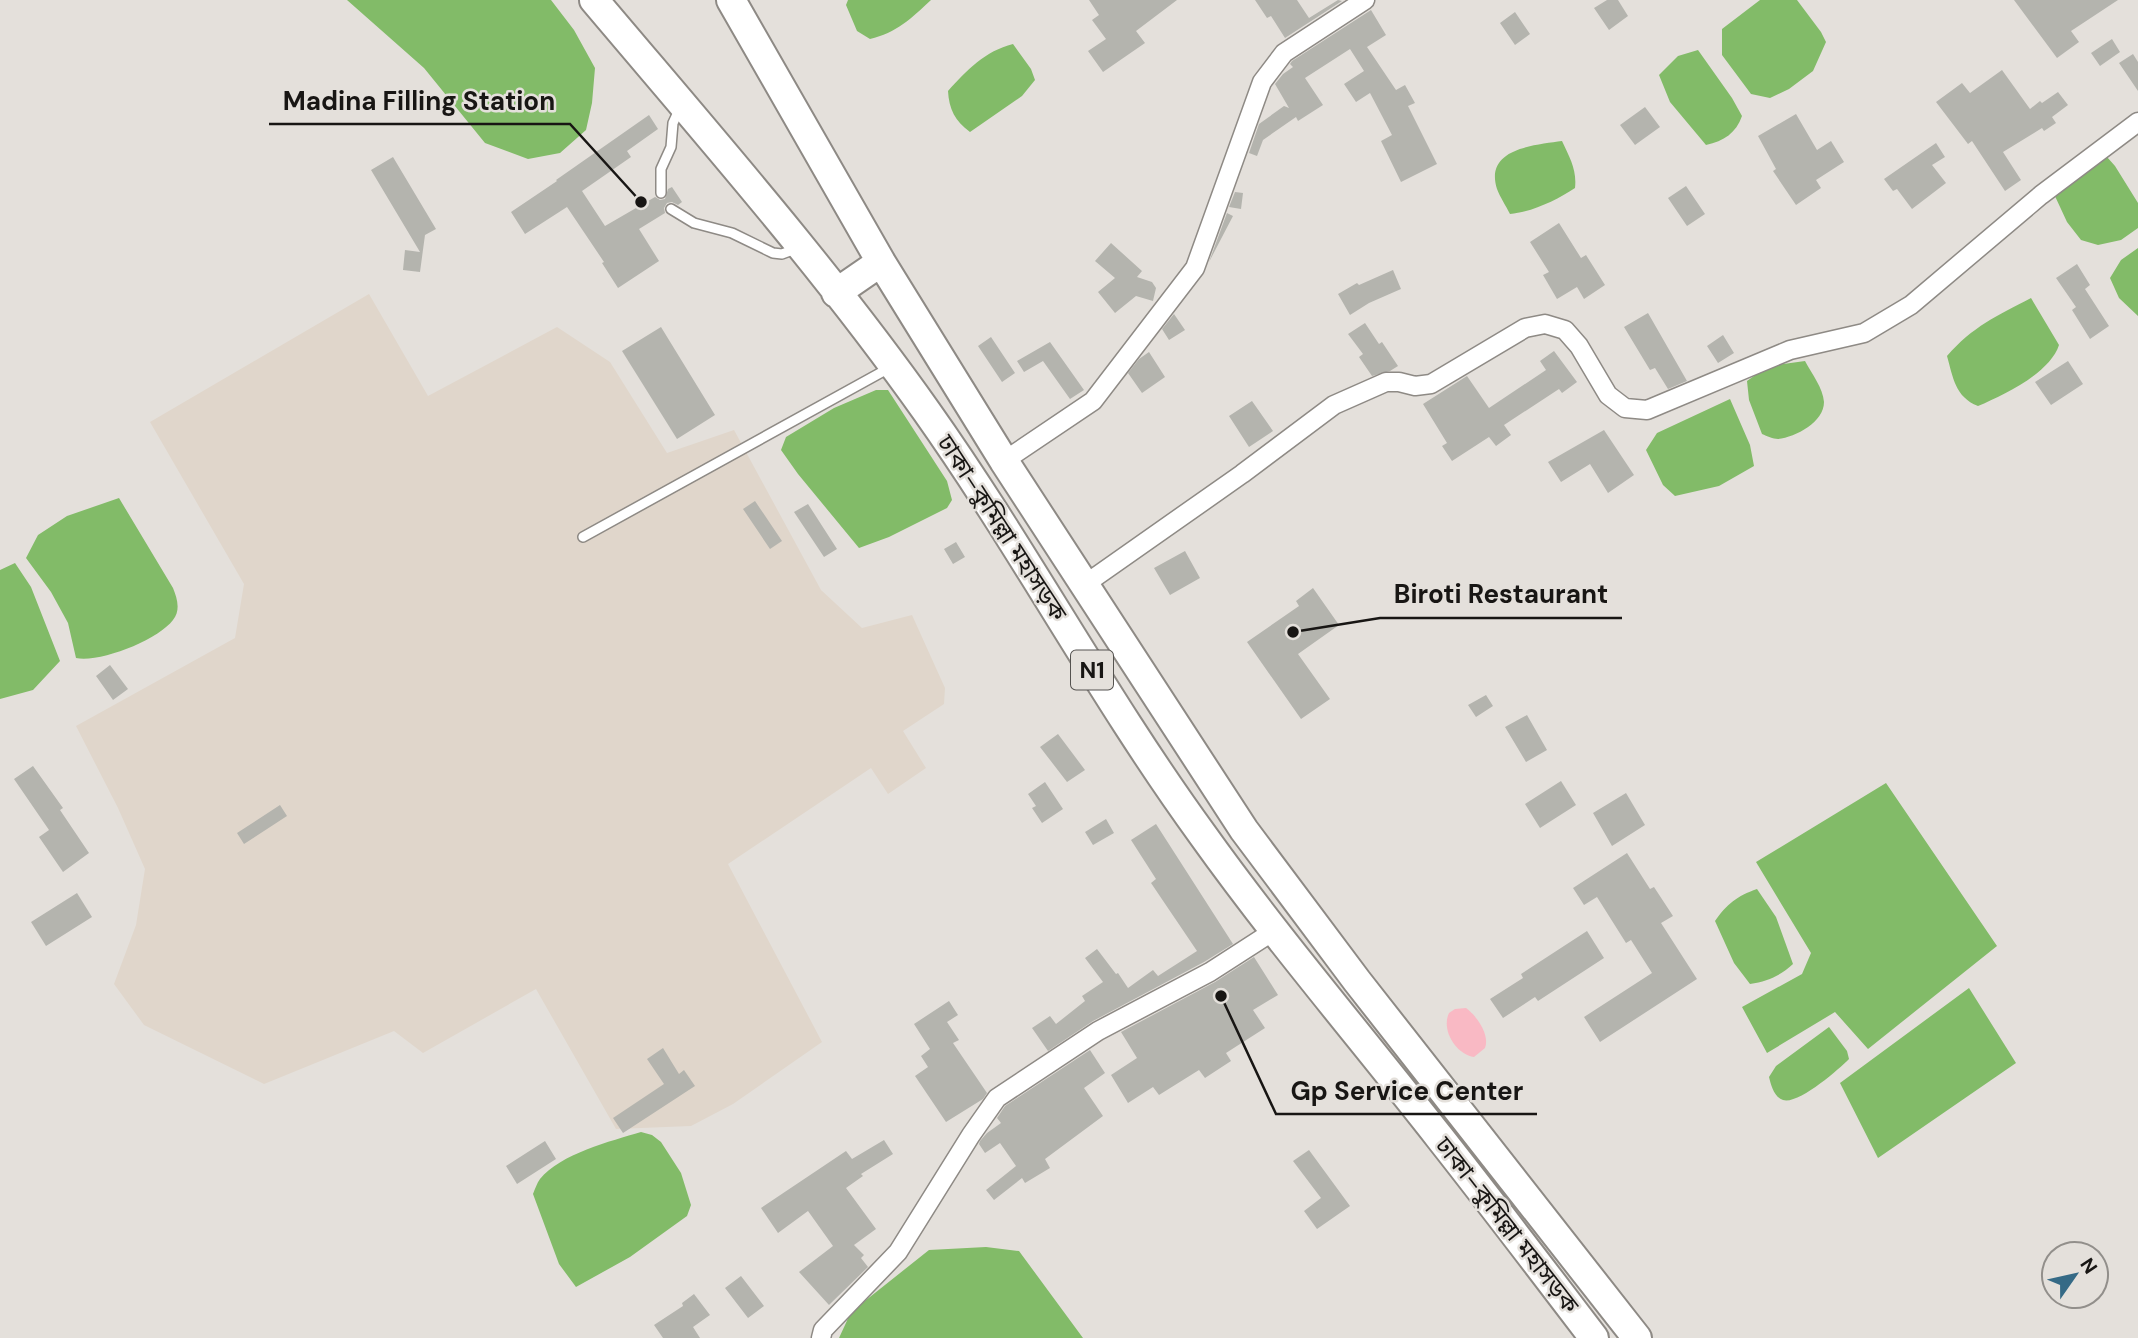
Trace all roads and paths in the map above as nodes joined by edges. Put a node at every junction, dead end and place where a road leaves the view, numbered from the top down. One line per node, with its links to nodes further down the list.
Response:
1 (594, 0): 4 (highway, ঢাকা–কুমিল্লা মহাসড়ক / N1)
2 (731, 0): 9 (highway, ঢাকা–কুমিল্লা মহাসড়ক / N1)
3 (1365, 0): 12 (street)
4 (682, 104): 6 (lane); 8 (highway, ঢাকা–কুমিল্লা মহাসড়ক / N1)
5 (2138, 122): 14 (street)
6 (662, 194)
7 (671, 209): 8 (lane)
8 (800, 247): 10 (highway, ঢাকা–কুমিল্লা মহাসড়ক / N1)
9 (881, 262): 10 (highway); 12 (highway, ঢাকা–কুমিল্লা মহাসড়ক / N1)
10 (836, 292): 11 (highway, ঢাকা–কুমিল্লা মহাসড়ক / N1)
11 (893, 366): 13 (lane); 15 (highway, ঢাকা–কুমিল্লা মহাসড়ক / N1)
12 (1004, 461): 14 (highway, ঢাকা–কুমিল্লা মহাসড়ক / N1)
13 (583, 537)
14 (1084, 585): 16 (highway, ঢাকা–কুমিল্লা মহাসড়ক / N1)
15 (1275, 930): 17 (highway, ঢাকা–কুমিল্লা মহাসড়ক / N1); 18 (street)
16 (1463, 1117): 17 (highway); 20 (highway, ঢাকা–কুমিল্লা মহাসড়ক / N1)
17 (1440, 1138): 19 (highway, ঢাকা–কুমিল্লা মহাসড়ক / N1)
18 (821, 1338)
19 (1594, 1338)
20 (1637, 1338)

